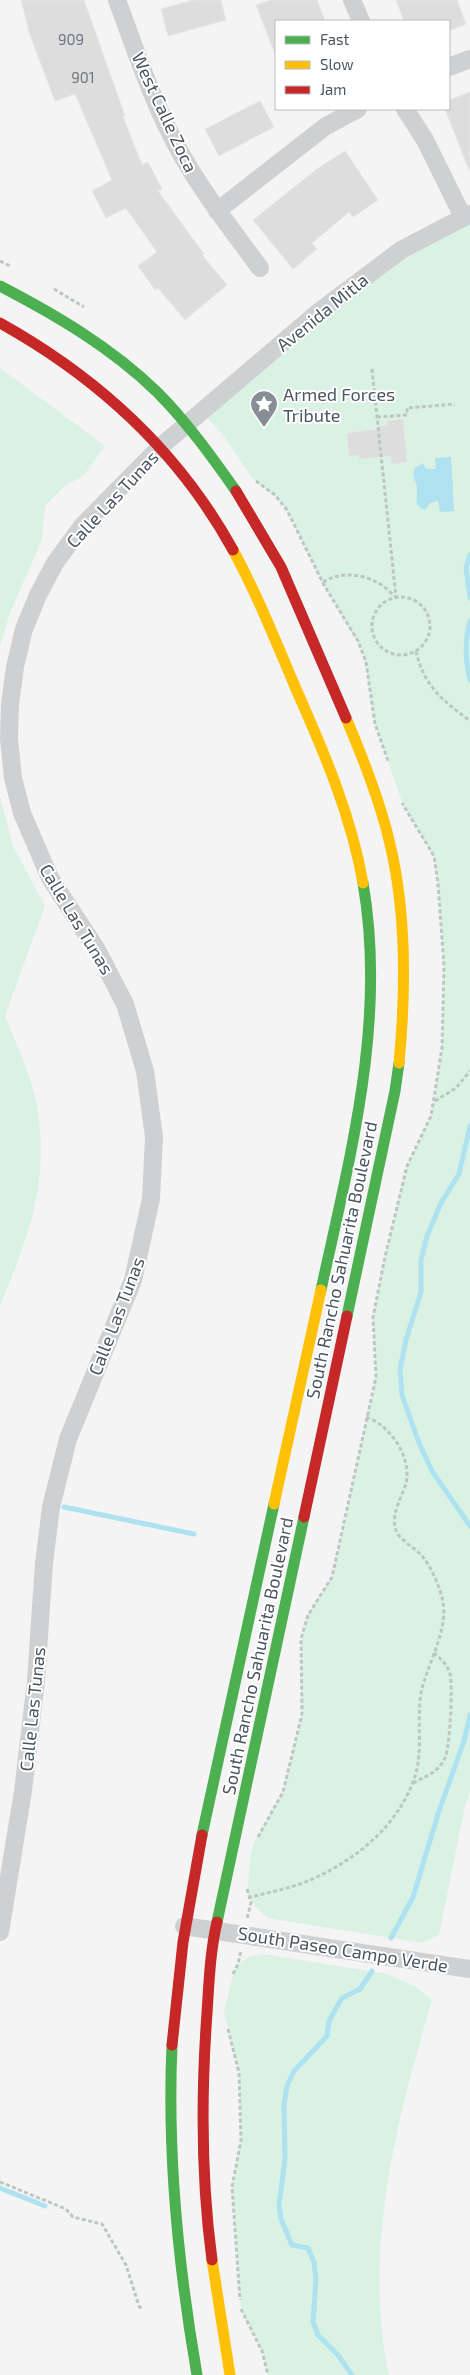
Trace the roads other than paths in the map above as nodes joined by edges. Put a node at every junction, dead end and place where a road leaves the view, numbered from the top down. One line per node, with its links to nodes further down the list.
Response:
1 (117, 0): 8 (street, West Calle Zoca)
2 (352, 0): 3 (street)
3 (360, 20)
4 (470, 59): 5 (street)
5 (450, 67)
6 (356, 110): 8 (street)
7 (406, 110): 9 (street)
8 (217, 210): 10 (street, West Calle Zoca)
9 (467, 216): 13 (street, Avenida Mitla)
10 (260, 268)
11 (0, 286): 13 (street, South Rancho Sahuarita Boulevard)
12 (0, 322): 14 (street, South Rancho Sahuarita Boulevard)
13 (185, 424): 14 (street, Calle Las Tunas); 16 (street, South Rancho Sahuarita Boulevard)
14 (160, 447): 15 (street, South Rancho Sahuarita Boulevard); 17 (street, Calle Las Tunas)
15 (184, 1926): 16 (street, South Paseo Campo Verde); 19 (street, South Rancho Sahuarita Boulevard)
16 (215, 1930): 18 (street, South Paseo Campo Verde); 20 (street, South Rancho Sahuarita Boulevard)
17 (0, 1932)
18 (470, 1969)
19 (197, 2375)
20 (230, 2375)

